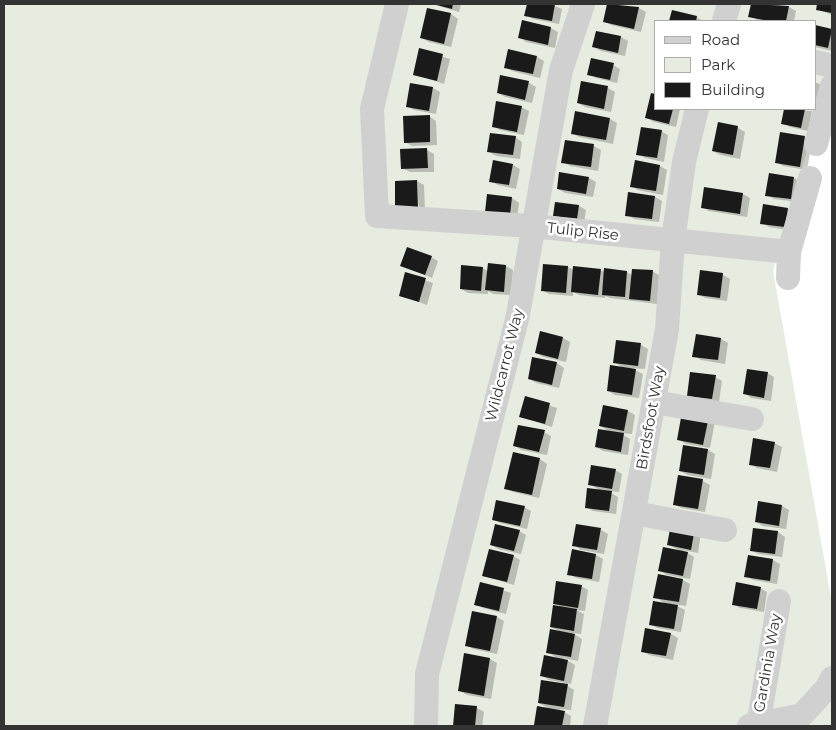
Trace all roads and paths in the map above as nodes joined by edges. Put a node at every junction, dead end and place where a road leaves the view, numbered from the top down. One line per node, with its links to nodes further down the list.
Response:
1 (397, 4): 11 (street, Tulip Rise)
2 (583, 4): 11 (street, Wildcarrot Way)
3 (729, 4): 4 (street)
4 (724, 20)
5 (816, 62): 6 (street)
6 (832, 66)
7 (832, 86): 9 (street)
8 (697, 110): 12 (street, Birdsfoot Way)
9 (816, 144)
10 (810, 178): 13 (street)
11 (532, 226): 12 (street, Tulip Rise); 21 (street, Wildcarrot Way)
12 (673, 241): 13 (street, Tulip Rise); 15 (street, Birdsfoot Way)
13 (790, 252): 14 (street)
14 (788, 278)
15 (654, 402): 16 (street); 17 (street, Birdsfoot Way)
16 (752, 419)
17 (634, 513): 18 (street); 22 (street, Birdsfoot Way)
18 (725, 530)
19 (779, 601): 23 (street, Gardinia Way)
20 (832, 678): 23 (street)
21 (426, 726)
22 (595, 726)
23 (755, 726)

